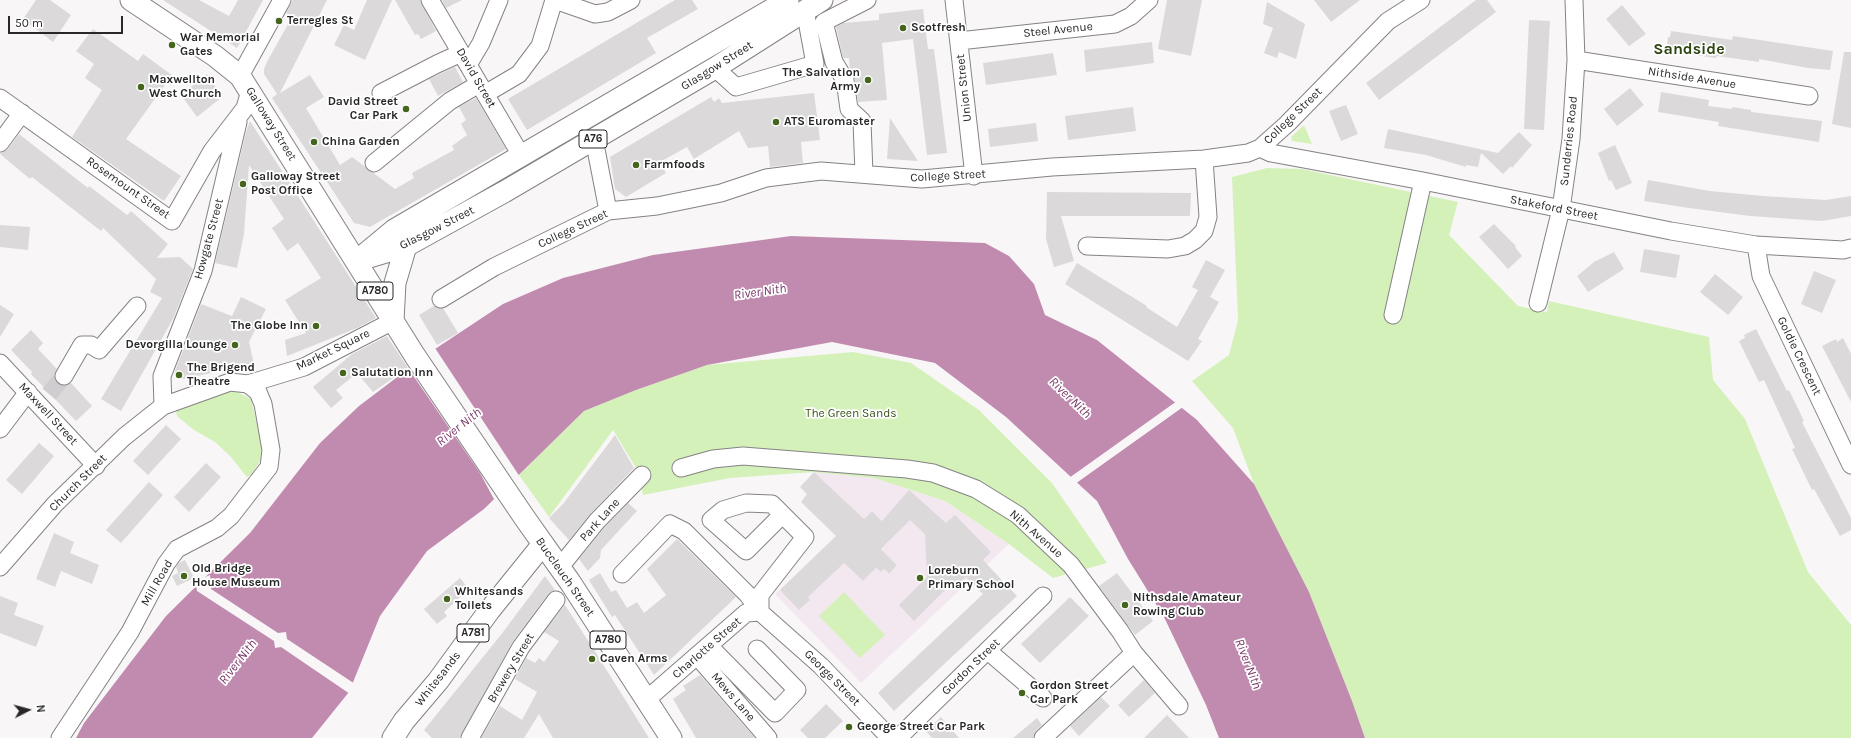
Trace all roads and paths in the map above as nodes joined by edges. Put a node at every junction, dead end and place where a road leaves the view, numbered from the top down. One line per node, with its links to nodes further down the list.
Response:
1 (131, 0): 18 (main road, A780)
2 (282, 0): 18 (street, Rosemount Street)
3 (430, 0): 15 (street, David Street)
4 (499, 0): 15 (street)
5 (555, 0): 12 (street); 19 (street)
6 (631, 0): 12 (street)
7 (867, 0): 31 (street)
8 (954, 0): 14 (street, Union Street)
9 (1149, 0): 14 (street, Steel Avenue)
10 (1421, 0): 27 (street, College Street)
11 (1574, 0): 16 (street, Sunderries Road)
12 (571, 3)
13 (805, 3): 17 (main road, Glasgow Street / A76); 17 (street); 28 (main road, Glasgow Street / A76)
14 (959, 41): 32 (street, Union Street)
15 (464, 59): 19 (street, David Street); 20 (street)
16 (1576, 60): 21 (street, Nithside Avenue); 34 (street, Sunderries Road)
17 (715, 68): 25 (main road, Glasgow Street / A76)
18 (245, 83): 24 (street, Rosemount Street); 40 (main road, Galloway Street / A780)
19 (482, 89): 28 (street, David Street); 30 (street)
20 (381, 93)
21 (1809, 96)
22 (0, 98): 23 (street, Rosemount Street)
23 (22, 113): 24 (street, Rosemount Street); 26 (street)
24 (240, 116): 50 (street, Howgate Street)
25 (594, 139): 35 (street); 37 (main road, Glasgow Street / A76)
26 (0, 143)
27 (1260, 148): 29 (street, College Street); 33 (street, Stakeford Street)
28 (522, 157): 40 (main road, Glasgow Street / A76)
29 (1204, 159): 32 (street, College Street); 38 (street)
30 (374, 163)
31 (864, 174): 32 (street, College Street); 35 (street, College Street)
32 (974, 176)
33 (1423, 181): 34 (street, Stakeford Street); 44 (street)
34 (1561, 209): 36 (street, Stakeford Street); 42 (street, Sunderries Road)
35 (608, 211): 41 (street, College Street)
36 (1756, 245): 39 (street, Stakeford Street); 52 (street, Goldie Crescent)
37 (406, 246): 40 (main road, Glasgow Street / A76); 45 (main road)
38 (1087, 246)
39 (1851, 248)
40 (356, 261): 45 (main road, Galloway Street / A780)
41 (441, 299)
42 (1538, 303)
43 (137, 306): 47 (street)
44 (1393, 315)
45 (394, 321): 48 (street, Market Square); 57 (main road, Galloway Street / A780)
46 (0, 363): 49 (street, Maxwell Street)
47 (64, 376)
48 (248, 384): 50 (street, Church Street); 73 (street, Mill Road)
49 (28, 392): 51 (street); 53 (street, Maxwell Street)
50 (163, 406): 53 (street, Church Street)
51 (0, 429)
52 (1851, 465)
53 (96, 466): 59 (street, Church Street)
54 (681, 468): 68 (street, Nith Avenue)
55 (642, 475): 60 (street, Park Lane)
56 (782, 515): 64 (street)
57 (524, 517): 58 (main road, Buccleuch Street / A780)
58 (543, 544): 60 (main road, Buccleuch Street / A780); 72 (main road, Whitesands / A781)
59 (0, 567)
60 (560, 567): 70 (main road, Buccleuch Street / A780)
61 (622, 574): 64 (street, George Street)
62 (1043, 596): 66 (street, Gordon Street)
63 (556, 600): 75 (street, Brewery Street)
64 (765, 616): 67 (street, Charlotte Street); 78 (street, George Street)
65 (757, 649): 67 (street)
66 (988, 651): 69 (street); 79 (street, Gordon Street)
67 (703, 652): 70 (street, Charlotte Street); 77 (street, Mews Lane)
68 (1134, 653): 71 (street, Nith Avenue); 80 (street)
69 (1043, 698)
70 (646, 700): 76 (main road, Buccleuch Street / A780)
71 (1178, 706)
72 (399, 730): 74 (street)
73 (60, 738)
74 (380, 738)
75 (470, 738)
76 (671, 738)
77 (768, 738)
78 (890, 738)
79 (898, 738)
80 (1043, 738)

